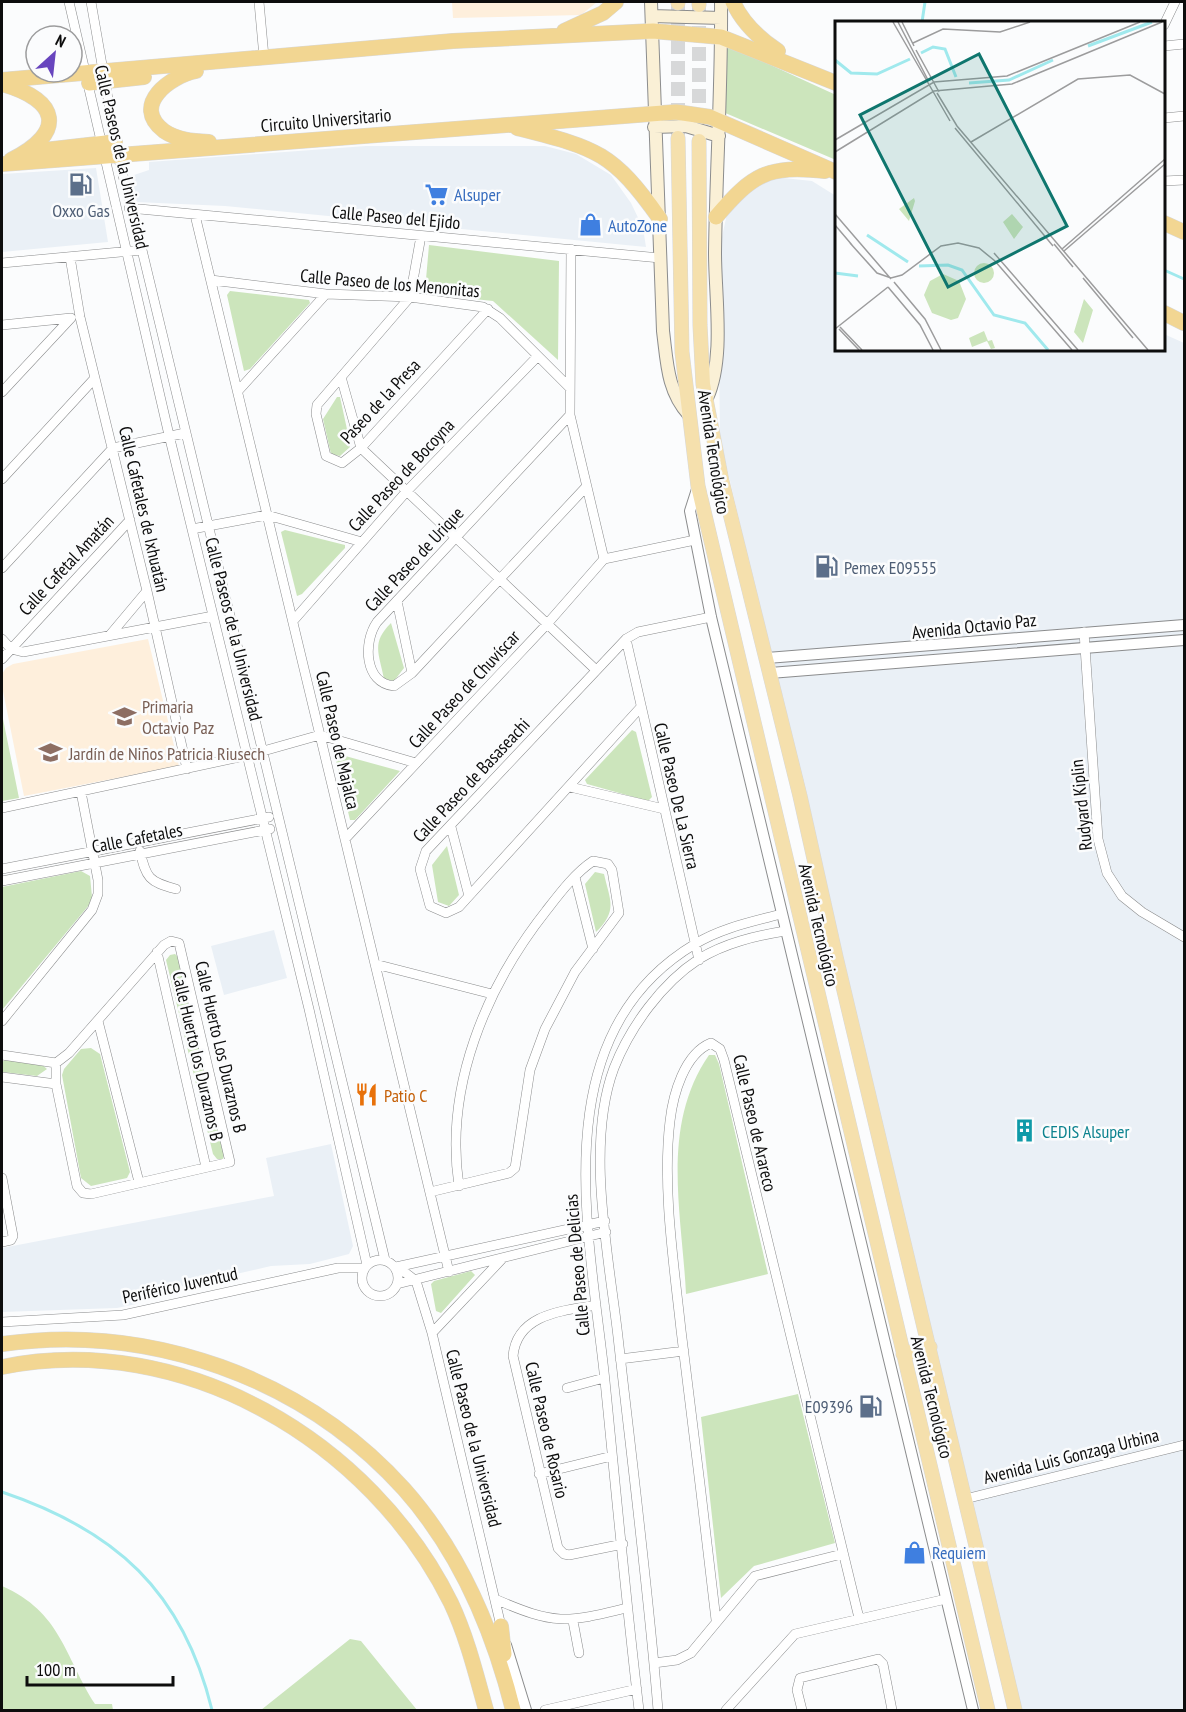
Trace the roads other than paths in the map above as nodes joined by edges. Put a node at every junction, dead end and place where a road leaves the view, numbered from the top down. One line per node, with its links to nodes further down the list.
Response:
1 (69, 2): 21 (street, Calle Paseos de la Universidad)
2 (91, 2): 20 (street, Calle Paseos de la Universidad)
3 (259, 2): 16 (street)
4 (616, 2): 12 (highway)
5 (651, 2): 11 (main road)
6 (721, 2): 9 (main road)
7 (733, 2): 18 (highway)
8 (1175, 2): 10 (street)
9 (721, 18): 11 (main road); 13 (main road)
10 (1165, 23)
11 (652, 24): 12 (highway); 13 (highway); 26 (main road)
12 (553, 35): 16 (highway)
13 (721, 37): 18 (highway); 28 (main road)
14 (1185, 44): 15 (street)
15 (1165, 46)
16 (264, 57): 17 (highway)
17 (209, 64): 19 (highway); 20 (highway)
18 (806, 70): 23 (highway)
19 (186, 73): 20 (highway); 31 (highway)
20 (106, 76): 21 (highway); 32 (street, Calle Paseos de la Universidad)
21 (88, 77): 22 (highway); 32 (street, Calle Paseos de la Universidad)
22 (2, 82): 33 (highway)
23 (835, 82)
24 (1185, 116): 25 (street)
25 (1165, 118)
26 (654, 120): 27 (highway, Circuito Universitario); 28 (highway, Circuito Universitario); 42 (main road)
27 (506, 125): 31 (highway, Circuito Universitario); 42 (highway)
28 (719, 128): 35 (highway, Circuito Universitario); 41 (main road)
29 (678, 138): 68 (main road, Avenida Tecnológico)
30 (699, 141): 66 (main road, Avenida Tecnológico)
31 (255, 145): 32 (highway, Circuito Universitario)
32 (110, 149): 33 (highway); 34 (highway, Circuito Universitario); 39 (street, Calle Paseos de la Universidad); 48 (street, Calle Paseos de la Universidad)
33 (27, 152): 34 (highway)
34 (2, 164)
35 (835, 171)
36 (835, 172): 41 (highway)
37 (1185, 180): 38 (street)
38 (1165, 181)
39 (129, 208): 40 (street, Calle Paseo del Ejido); 47 (street, Calle Paseos de la Universidad)
40 (195, 215): 45 (street, Calle Paseo del Ejido); 52 (street, Calle Paseo de Majalca)
41 (716, 217): 66 (main road)
42 (660, 219): 50 (main road)
43 (1165, 223): 44 (highway)
44 (1185, 232)
45 (421, 236): 46 (street, Calle Paseo del Ejido); 54 (street)
46 (571, 249): 50 (street, Calle Paseo del Ejido); 63 (street)
47 (142, 250): 48 (street); 69 (street, Calle Paseos de la Universidad)
48 (126, 252): 49 (street); 70 (street, Calle Paseos de la Universidad)
49 (70, 257): 51 (street); 57 (street, Calle Cafetales de Ixhuatán)
50 (660, 258): 68 (main road)
51 (2, 263)
52 (211, 280): 53 (street, Calle Paseo de los Menonitas); 64 (street, Calle Paseo de Majalca)
53 (326, 294): 54 (street, Calle Paseo de los Menonitas); 64 (street)
54 (410, 297): 55 (street, Calle Paseo de los Menonitas); 61 (street, Paseo de la Presa)
55 (488, 309): 60 (street, Calle Paseo de los Menonitas); 72 (street, Paseo de la Presa)
56 (1165, 313): 58 (highway)
57 (75, 318): 59 (street); 62 (street, Calle Cafetales de Ixhuatán); 65 (street)
58 (1185, 323)
59 (2, 325)
60 (538, 356): 63 (street, Calle Paseo de los Menonitas); 76 (street, Calle Paseo de Bocoyna)
61 (341, 377): 72 (street); 72 (street, Paseo de la Presa)
62 (95, 378): 71 (street, Calle Cafetales de Ixhuatán); 73 (street)
63 (570, 388): 67 (street)
64 (238, 391): 77 (street, Calle Paseo de Majalca)
65 (2, 392)
66 (707, 398): 102 (main road, Avenida Tecnológico)
67 (570, 415): 75 (street); 81 (street, Calle Paseo de Urique)
68 (688, 415): 74 (main road, Avenida Tecnológico)
69 (185, 433): 70 (street); 79 (street, Calle Paseos de la Universidad)
70 (169, 435): 71 (street); 80 (street, Calle Paseos de la Universidad)
71 (113, 448): 78 (street, Calle Cafetales de Ixhuatán); 85 (street)
72 (361, 448): 76 (street)
73 (2, 479)
74 (698, 486): 82 (street); 175 (main road, Avenida Tecnológico)
75 (585, 488): 84 (street); 86 (street, Calle Paseo de Urique)
76 (406, 492): 81 (street); 83 (street, Calle Paseo de Bocoyna)
77 (267, 515): 79 (street); 83 (street); 91 (street, Calle Paseo de Majalca)
78 (130, 520): 87 (street, Calle Cafetales de Ixhuatán); 100 (street, Calle Cafetal Amatán)
79 (207, 526): 80 (street); 109 (street, Calle Paseos de la Universidad)
80 (192, 529): 89 (street, Calle Paseos de la Universidad)
81 (456, 537): 86 (street); 88 (street, Calle Paseo de Urique)
82 (695, 540): 84 (street); 90 (street)
83 (362, 542): 91 (street, Calle Paseo de Bocoyna)
84 (604, 559): 92 (street, Calle Paseo de Chuvíscar)
85 (2, 568)
86 (501, 579): 92 (street); 105 (street, Calle Paseo de Urique)
87 (147, 591): 94 (street, Calle Cafetales de Ixhuatán); 96 (street)
88 (397, 601): 105 (street); 105 (street, Calle Paseo de Urique)
89 (213, 616): 94 (street); 110 (street, Calle Paseos de la Universidad)
90 (711, 617): 98 (street, Calle Paseo de Basaseachi); 132 (street)
91 (293, 621): 108 (street, Calle Paseo de Majalca)
92 (548, 623): 104 (street); 111 (street, Calle Paseo de Chuvíscar)
93 (1185, 625): 95 (street, Avenida Octavio Paz)
94 (154, 627): 96 (street); 112 (street, Calle Cafetales de Ixhuatán)
95 (1084, 632): 101 (street, Rudyard Kiplin); 102 (street, Avenida Octavio Paz)
96 (110, 635): 100 (street)
97 (2, 639): 100 (street)
98 (626, 639): 104 (street, Calle Paseo de Basaseachi); 107 (street, Calle Paseo De La Sierra)
99 (1185, 640): 101 (street, Avenida Octavio Paz)
100 (11, 648): 103 (street, Calle Cafetal Amatán)
101 (1085, 648): 106 (street, Avenida Octavio Paz); 134 (street, Rudyard Kiplin)
102 (767, 658): 106 (main road, Avenida Tecnológico)
103 (2, 659)
104 (596, 669): 119 (street, Calle Paseo de Basaseachi)
105 (412, 673)
106 (770, 673): 173 (main road, Avenida Tecnológico)
107 (640, 708): 113 (street, Calle Paseo de Basaseachi); 116 (street, Calle Paseo De La Sierra)
108 (320, 735): 109 (street); 111 (street); 122 (street, Calle Paseo de Majalca)
109 (262, 752): 110 (street); 117 (street, Calle Paseos de la Universidad)
110 (249, 755): 112 (street); 118 (street, Calle Paseos de la Universidad)
111 (416, 764): 122 (street, Calle Paseo de Chuvíscar)
112 (187, 769): 114 (street)
113 (570, 787): 116 (street); 131 (street, Calle Paseo de Basaseachi)
114 (81, 792): 115 (street); 124 (street)
115 (2, 808)
116 (664, 810): 135 (street, Calle Paseo De La Sierra)
117 (277, 816): 118 (street, Calle Cafetales); 120 (street, Calle Paseos de la Universidad)
118 (264, 818): 121 (street, Calle Paseos de la Universidad); 123 (street, Calle Cafetales)
119 (451, 826): 131 (street); 131 (street, Calle Paseo de Basaseachi)
120 (279, 827): 121 (street, Calle Cafetales); 141 (street, Calle Paseos de la Universidad)
121 (266, 830): 125 (street, Calle Cafetales); 142 (street, Calle Paseos de la Universidad)
122 (345, 839): 139 (street, Calle Paseo de Majalca)
123 (138, 843): 124 (street, Calle Cafetales); 125 (street)
124 (92, 852): 126 (street); 127 (street, Calle Cafetales)
125 (141, 854): 126 (street, Calle Cafetales); 130 (street)
126 (94, 863): 129 (street, Calle Cafetales); 143 (street)
127 (2, 869)
128 (575, 877): 136 (street); 136 (street); 140 (street)
129 (2, 881)
130 (176, 889)
131 (470, 896)
132 (781, 915): 133 (street); 135 (street, Calle Paseo de Delicias)
133 (785, 931): 138 (street, Calle Paseo de Delicias); 187 (street)
134 (1185, 937)
135 (695, 944): 138 (street, Calle Paseo De La Sierra); 157 (street, Calle Paseo de Delicias)
136 (593, 950): 152 (street)
137 (157, 952): 144 (street); 149 (street, Calle Huerto los Duraznos B); 149 (street, Calle Huerto Los Duraznos B)
138 (699, 960): 156 (street, Calle Paseo de Delicias)
139 (375, 964): 140 (street); 155 (street, Calle Paseo de Majalca)
140 (492, 994): 152 (street)
141 (323, 1005): 142 (street); 153 (street, Calle Paseos de la Universidad)
142 (309, 1009): 154 (street, Calle Paseos de la Universidad)
143 (2, 1021)
144 (98, 1021): 146 (street); 151 (street)
145 (2, 1054): 146 (street)
146 (56, 1063): 148 (street)
147 (2, 1077): 148 (street)
148 (56, 1084): 151 (street)
149 (206, 1167): 151 (street)
150 (2, 1178): 160 (street)
151 (139, 1182)
152 (459, 1186): 155 (street)
153 (367, 1188): 154 (street); 163 (street, Calle Paseos de la Universidad)
154 (351, 1192): 164 (street, Calle Paseos de la Universidad)
155 (430, 1192): 161 (street, Calle Paseo de Majalca)
156 (605, 1221): 157 (street); 158 (street, Calle Paseo de Delicias)
157 (587, 1224): 159 (street, Calle Paseo de Delicias); 161 (street)
158 (606, 1232): 159 (street); 176 (street, Calle Paseo de Delicias)
159 (589, 1236): 162 (street); 169 (street, Calle Paseo de Delicias)
160 (2, 1242)
161 (446, 1257): 165 (street); 166 (street, Calle Paseo de Majalca)
162 (502, 1259): 166 (street); 171 (street)
163 (385, 1260): 164 (street); 165 (street)
164 (366, 1267): 168 (street); 170 (street, Periférico Juventud)
165 (397, 1267): 167 (street); 168 (street)
166 (449, 1272): 167 (street)
167 (416, 1281): 168 (street); 171 (street, Calle Paseo de la Universidad)
168 (397, 1284)
169 (596, 1305): 178 (street, Calle Paseo de Delicias); 182 (street, Calle Paseo de Rosario)
170 (2, 1322)
171 (432, 1333): 186 (street, Calle Paseo de la Universidad)
172 (2, 1344): 195 (highway)
173 (930, 1347): 175 (main road); 183 (main road, Avenida Tecnológico)
174 (684, 1351): 176 (street); 185 (street, Calle Paseo de Arareco); 190 (street, Calle Paseo de Arareco)
175 (903, 1354): 207 (main road, Avenida Tecnológico)
176 (620, 1359): 194 (street, Calle Paseo de Delicias)
177 (2, 1367): 197 (highway)
178 (604, 1378): 179 (street); 181 (street, Calle Paseo de Delicias)
179 (567, 1388)
180 (1185, 1445): 183 (street, Avenida Luis Gonzaga Urbina)
181 (612, 1456): 182 (street); 184 (street, Calle Paseo de Delicias)
182 (539, 1474): 184 (street, Calle Paseo de Rosario)
183 (965, 1498): 208 (main road, Avenida Tecnológico)
184 (623, 1544): 188 (street, Calle Paseo de Delicias)
185 (842, 1554): 189 (street, Calle Paseo de Arareco); 190 (street)
186 (495, 1599): 191 (street); 192 (street, Calle Paseo de la Universidad)
187 (946, 1599): 189 (street); 206 (street)
188 (627, 1608): 191 (street); 196 (street, Calle Paseo de Delicias)
189 (859, 1618): 203 (street)
190 (716, 1620): 194 (street)
191 (573, 1621): 193 (street)
192 (501, 1626): 195 (highway); 199 (street)
193 (579, 1653)
194 (654, 1663): 202 (street, Calle Paseo de Delicias)
195 (507, 1684): 198 (highway)
196 (637, 1689): 200 (street); 201 (street, Calle Paseo de Delicias)
197 (486, 1710)
198 (513, 1710)
199 (526, 1710)
200 (545, 1710)
201 (639, 1710)
202 (658, 1710)
203 (726, 1710)
204 (802, 1710): 205 (street)
205 (892, 1710)
206 (973, 1710)
207 (988, 1710)
208 (1015, 1710)

